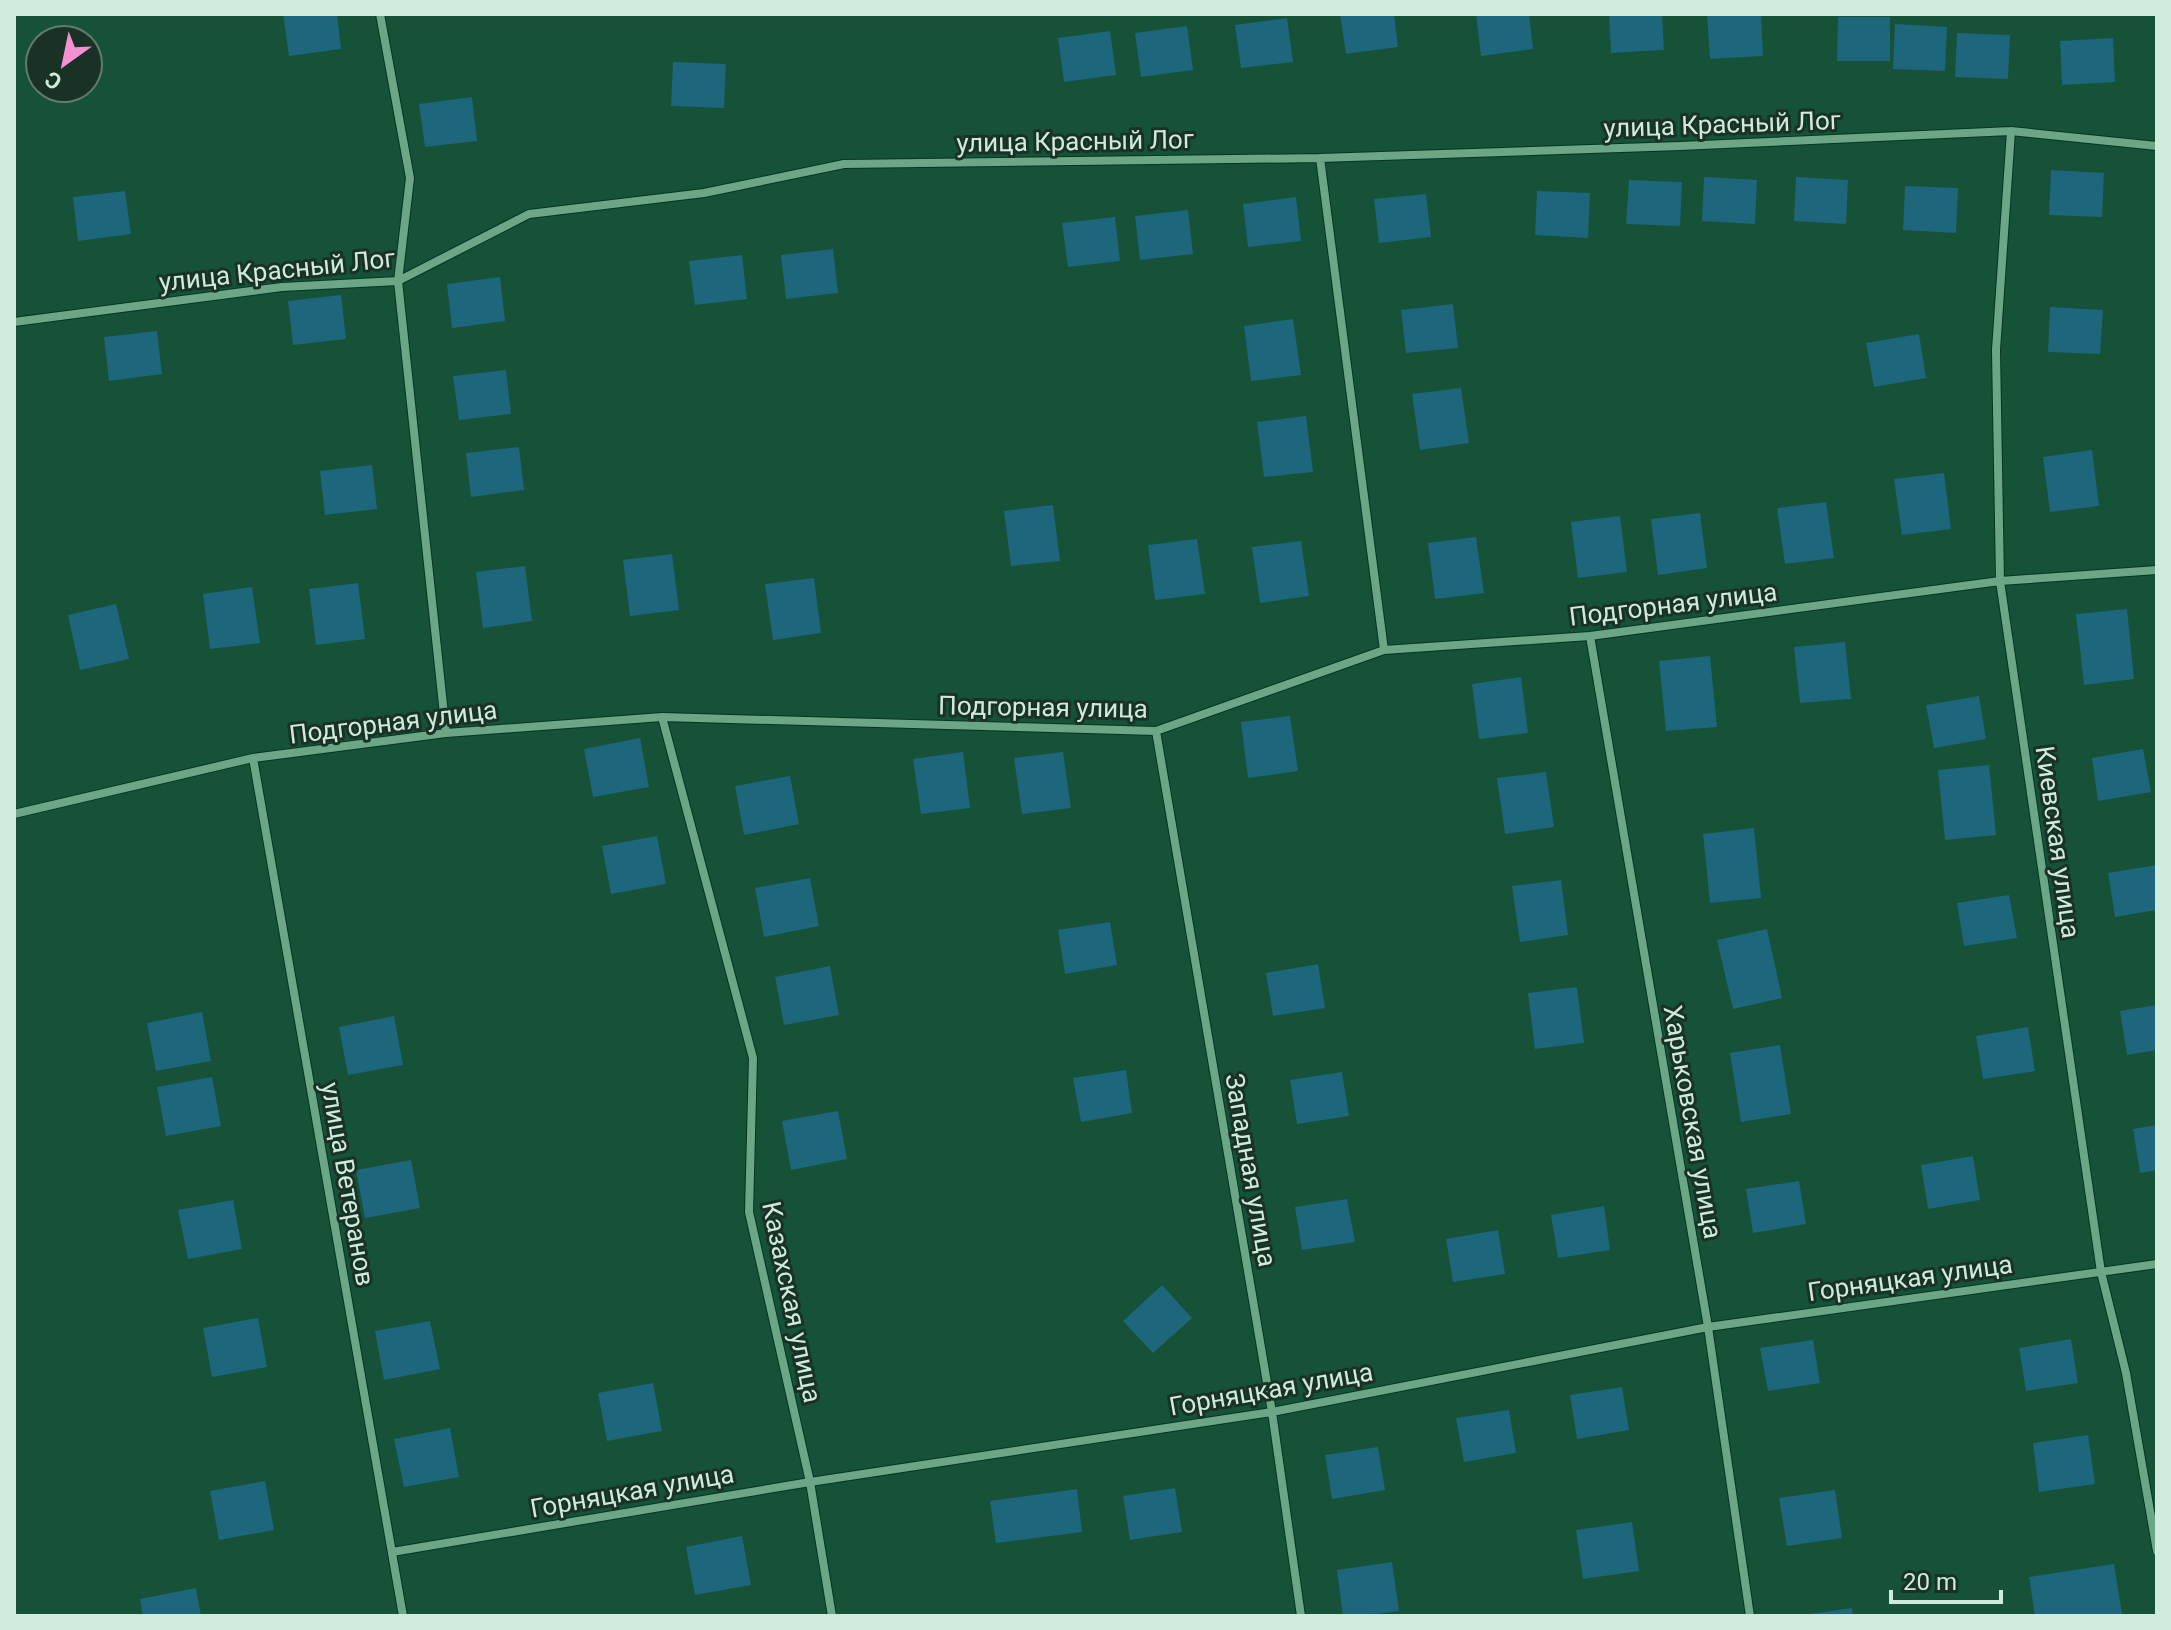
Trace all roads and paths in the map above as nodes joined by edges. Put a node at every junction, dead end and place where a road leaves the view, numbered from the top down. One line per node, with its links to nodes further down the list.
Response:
1 (380, 14): 5 (street)
2 (2011, 131): 3 (street, улица Красный Лог); 4 (street, улица Красный Лог); 8 (street, Киевская улица)
3 (2157, 146)
4 (1320, 158): 5 (street, улица Красный Лог); 10 (street)
5 (398, 281): 6 (street, улица Красный Лог); 13 (street)
6 (14, 322)
7 (2157, 570): 8 (street, Подгорная улица)
8 (2000, 581): 9 (street, Подгорная улица); 17 (street, Киевская улица)
9 (1590, 636): 10 (street, Подгорная улица); 18 (street, Харьковская улица)
10 (1384, 650): 12 (street, Подгорная улица)
11 (662, 717): 12 (street, Подгорная улица); 13 (street, Подгорная улица); 20 (street, Казахская улица)
12 (1156, 731): 19 (street, Западная улица)
13 (446, 733): 14 (street, Подгорная улица)
14 (253, 758): 15 (street, Подгорная улица); 22 (street, улица Ветеранов)
15 (14, 814)
16 (2157, 1264): 17 (street, Горняцкая улица)
17 (2101, 1272): 18 (street, Горняцкая улица); 21 (street, Киевская улица)
18 (1708, 1327): 19 (street, Горняцкая улица); 26 (street, Харьковская улица)
19 (1272, 1412): 20 (street, Горняцкая улица); 25 (street, Западная улица)
20 (810, 1482): 22 (street, Горняцкая улица); 24 (street, Казахская улица)
21 (2157, 1551)
22 (392, 1552): 23 (street, улица Ветеранов)
23 (403, 1616)
24 (832, 1616)
25 (1301, 1616)
26 (1750, 1616)

